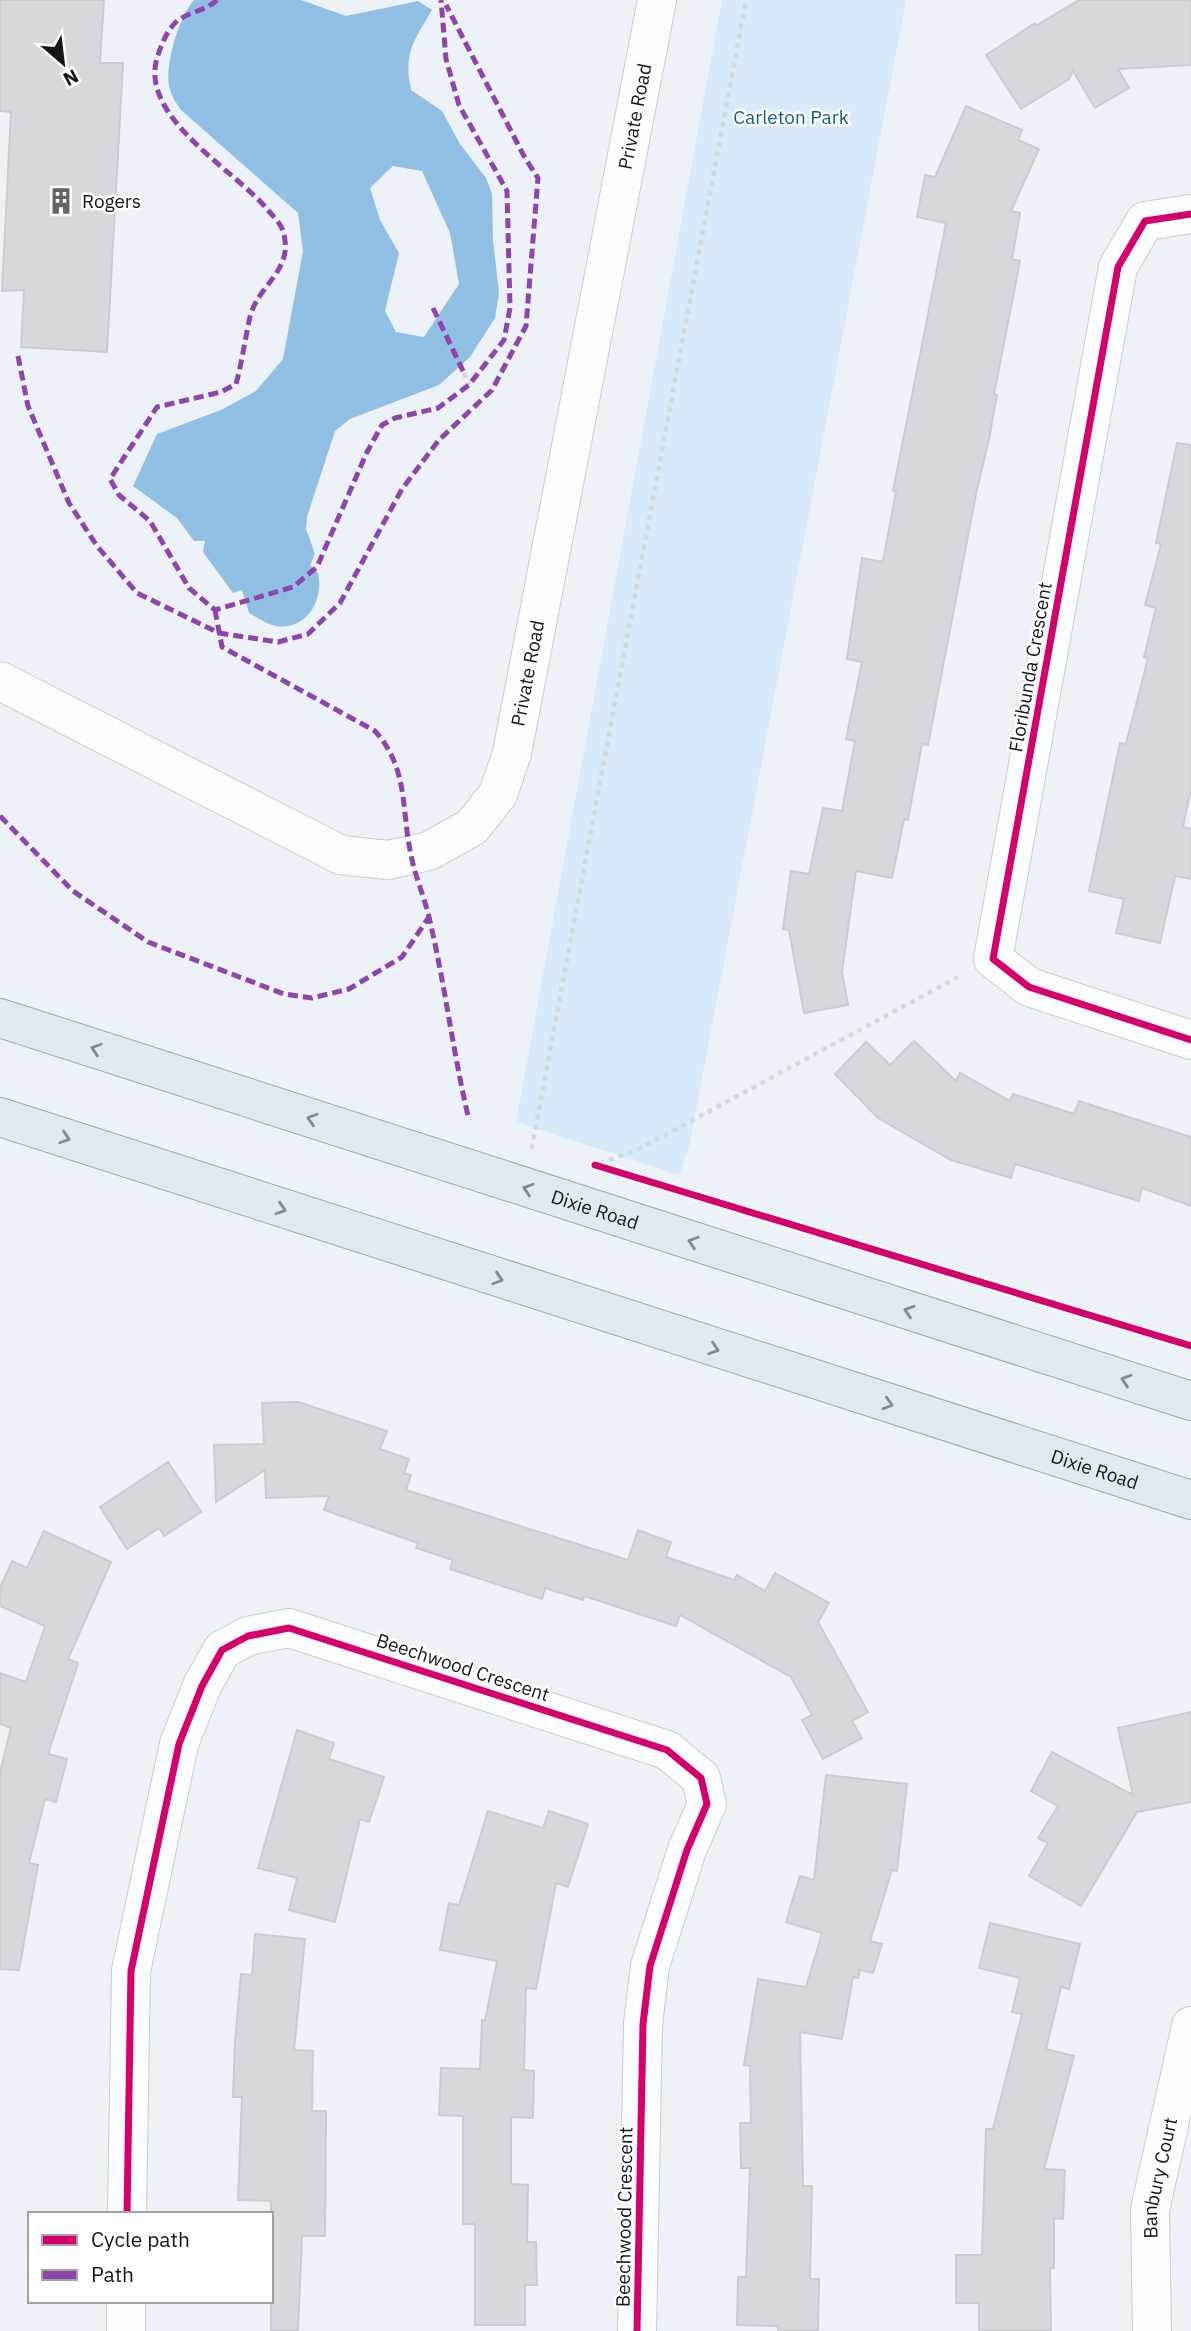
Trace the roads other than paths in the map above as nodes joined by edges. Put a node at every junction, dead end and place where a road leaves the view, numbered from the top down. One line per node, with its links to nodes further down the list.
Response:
1 (657, 0): 3 (street, Private Road)
2 (1191, 214): 5 (street, Floribunda Crescent)
3 (0, 681)
4 (0, 1018): 7 (main road, Dixie Road, one-way to 4)
5 (1191, 1040)
6 (0, 1117): 8 (main road, Dixie Road, one-way to 8)
7 (1191, 1401)
8 (1191, 1500)
9 (1191, 2026): 14 (street, Banbury Court)
10 (127, 2212): 13 (street, Beechwood Crescent)
11 (126, 2303): 12 (street)
12 (125, 2331)
13 (637, 2331)
14 (1152, 2331)

